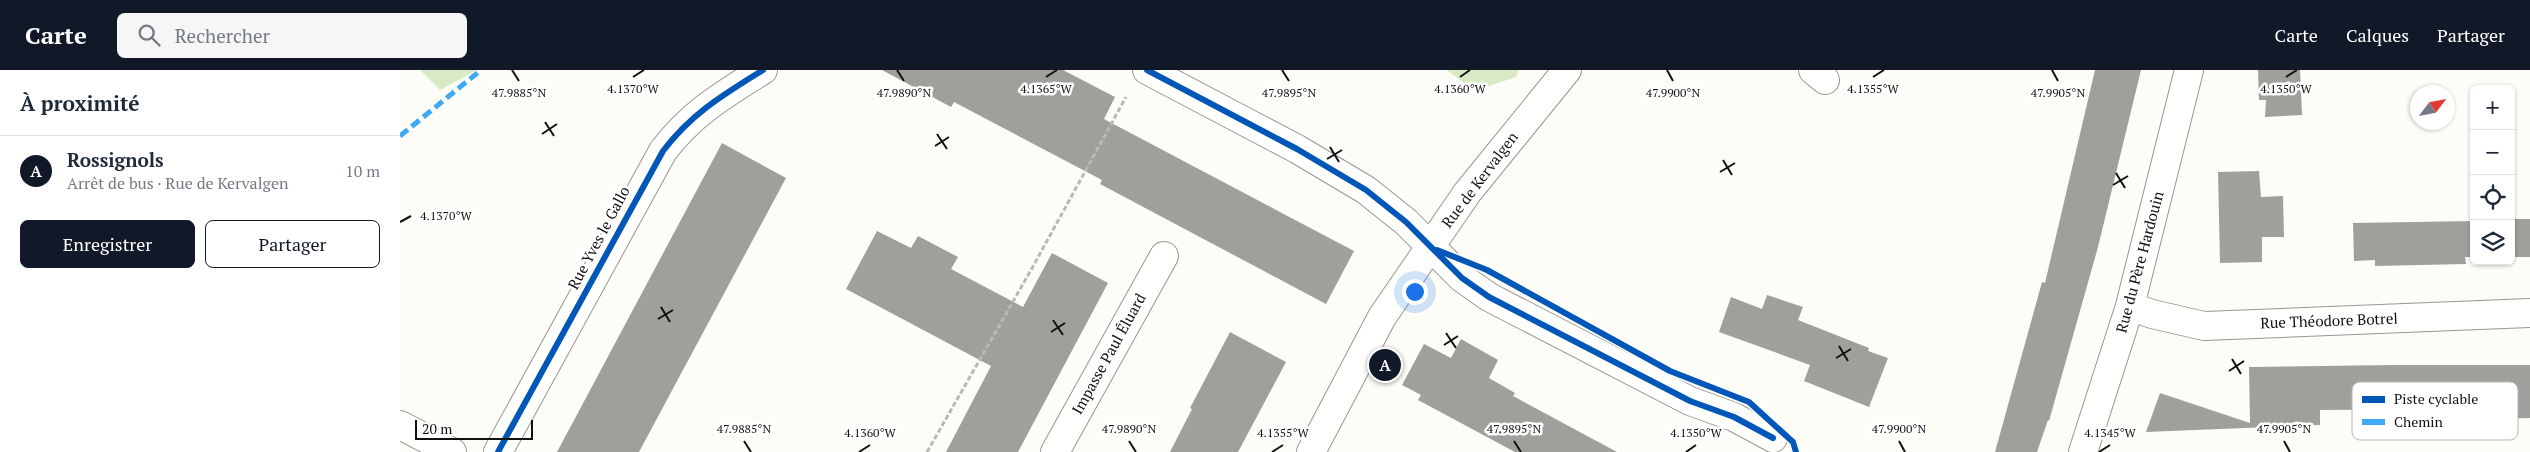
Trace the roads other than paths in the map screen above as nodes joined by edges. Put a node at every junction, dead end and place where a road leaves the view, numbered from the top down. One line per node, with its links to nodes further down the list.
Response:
1 (763, 70): 12 (street, Rue Yves le Gallo)
2 (1147, 70): 5 (street)
3 (1568, 70): 5 (street, Rue de Kervalgen)
4 (2189, 70): 7 (street, Rue du Père Hardouin)
5 (1430, 247): 10 (street); 14 (street, Rue de Kervalgen)
6 (1164, 256): 13 (street, Impasse Paul Éluard)
7 (2130, 306): 8 (street, Rue Théodore Botrel); 15 (street, Rue du Père Hardouin)
8 (2530, 313)
9 (400, 425): 11 (street)
10 (1773, 438)
11 (452, 452)
12 (498, 452)
13 (1055, 452)
14 (1311, 452)
15 (2083, 452)

